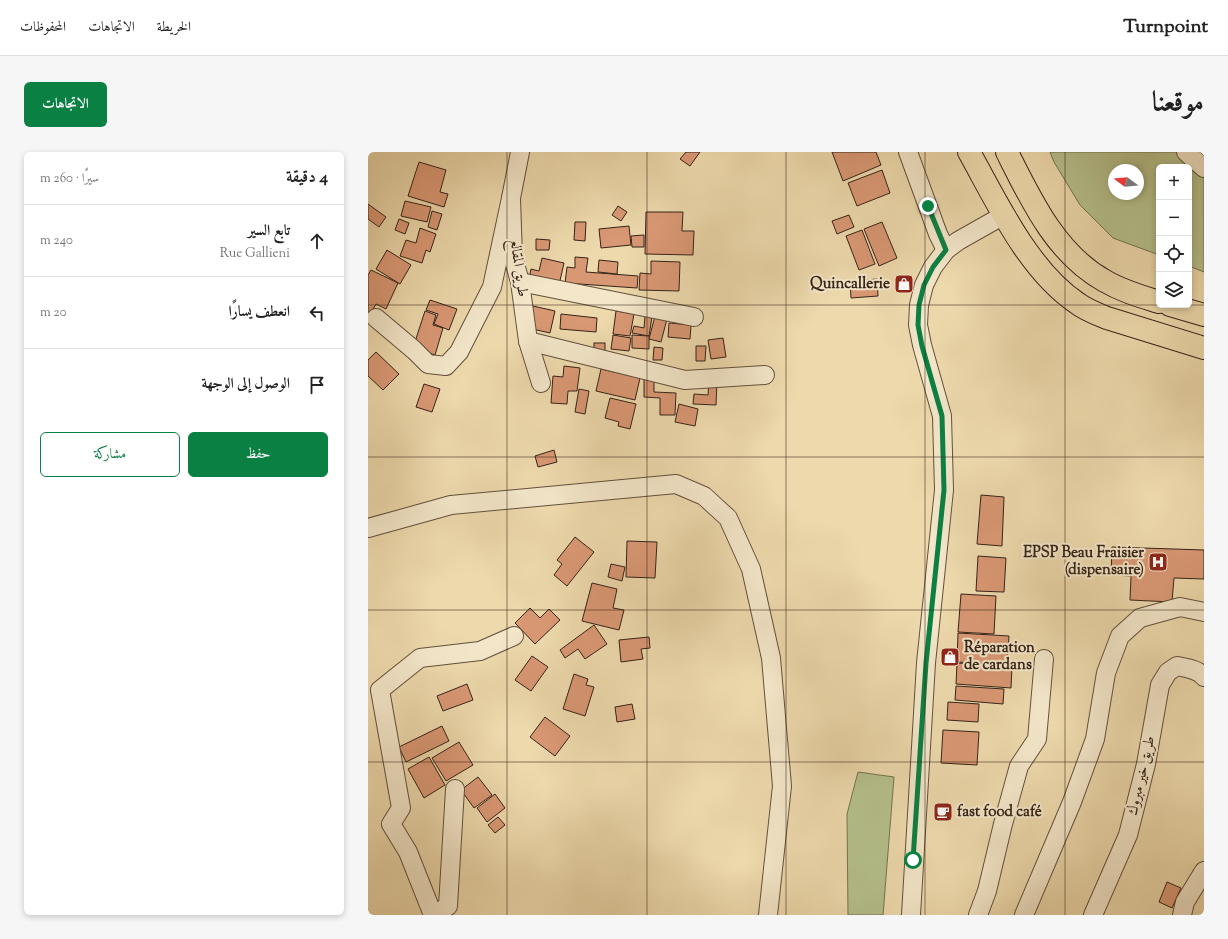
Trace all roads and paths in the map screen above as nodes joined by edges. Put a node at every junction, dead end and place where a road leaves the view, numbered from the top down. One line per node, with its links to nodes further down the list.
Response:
1 (520, 152): 7 (street, طريق المقالع)
2 (908, 152): 9 (street)
3 (969, 152): 8 (highway)
4 (1007, 152): 11 (highway)
5 (1186, 152): 6 (street)
6 (1204, 168)
7 (511, 198): 10 (street, طريق المقالع); 15 (street)
8 (1004, 215): 9 (street); 17 (highway)
9 (946, 250): 29 (street)
10 (520, 282): 14 (street); 16 (street, طريق المقالع)
11 (1156, 301)
12 (1180, 308): 13 (highway)
13 (1204, 315)
14 (694, 317)
15 (376, 318)
16 (528, 341): 18 (street); 19 (street, طريق المقالع)
17 (1204, 348)
18 (765, 375)
19 (541, 383)
20 (368, 528): 28 (street)
21 (1204, 612): 31 (street)
22 (514, 636): 27 (street)
23 (1044, 659): 30 (street)
24 (1204, 677): 32 (street, طريق خير مبروك)
25 (455, 789): 27 (street)
26 (1204, 871): 33 (street)
27 (433, 915)
28 (768, 915)
29 (911, 915)
30 (978, 915)
31 (1024, 915)
32 (1093, 915)
33 (1182, 915)

